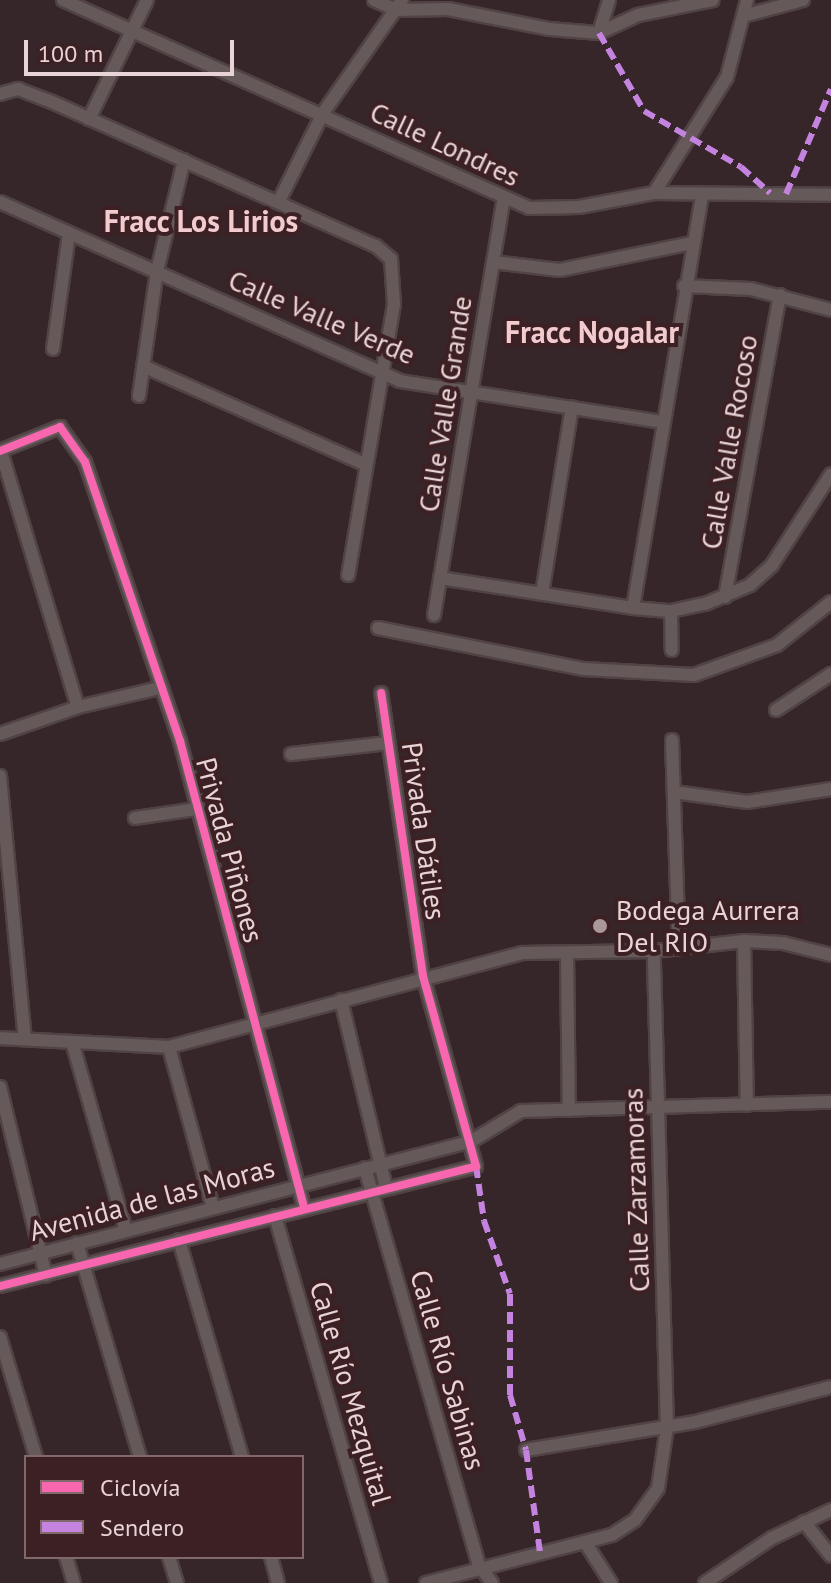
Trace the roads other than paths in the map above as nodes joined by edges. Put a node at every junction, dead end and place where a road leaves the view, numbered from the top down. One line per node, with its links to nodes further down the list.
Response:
1 (63, 0): 10 (street, Calle Londres)
2 (147, 0): 10 (street)
3 (374, 0): 8 (street)
4 (609, 0): 11 (street)
5 (713, 0): 11 (street)
6 (747, 0): 9 (street)
7 (803, 0): 9 (street)
8 (399, 5): 11 (street); 13 (street)
9 (743, 16): 16 (street)
10 (131, 31): 13 (street, Calle Londres); 14 (street)
11 (599, 33)
12 (0, 94): 14 (street)
13 (323, 113): 19 (street); 20 (street, Calle Londres)
14 (89, 119): 15 (street)
15 (184, 160): 19 (street); 25 (street)
16 (654, 193): 17 (street, Calle Londres); 20 (street, Calle Londres)
17 (702, 195): 18 (street, Calle Londres); 23 (street)
18 (831, 195)
19 (279, 201): 31 (street)
20 (503, 201): 24 (street, Calle Valle Grande)
21 (0, 202): 22 (street, Calle Valle Verde)
22 (69, 233): 25 (street, Calle Valle Verde); 29 (street)
23 (692, 243): 24 (street); 26 (street)
24 (493, 262): 32 (street, Calle Valle Grande)
25 (157, 271): 30 (street); 31 (street, Calle Valle Verde)
26 (684, 286): 27 (street); 35 (street)
27 (780, 295): 28 (street); 42 (street, Calle Valle Rocoso)
28 (831, 310)
29 (53, 349)
30 (143, 366): 33 (street); 37 (street)
31 (379, 373): 32 (street, Calle Valle Verde); 37 (street)
32 (471, 391): 34 (street, Calle Valle Verde); 40 (street, Calle Valle Grande)
33 (139, 396)
34 (572, 407): 35 (street, Calle Valle Verde); 41 (street)
35 (662, 422): 44 (street)
36 (1, 451): 50 (street, Privada Piñones); 52 (street)
37 (366, 465): 39 (street)
38 (831, 474): 42 (street)
39 (348, 575)
40 (440, 578): 41 (street); 46 (street, Calle Valle Grande)
41 (542, 594): 44 (street)
42 (725, 597): 45 (street)
43 (831, 602): 47 (street)
44 (633, 608): 45 (street)
45 (671, 611): 48 (street)
46 (434, 615)
47 (378, 628)
48 (672, 650)
49 (831, 674): 53 (street)
50 (159, 688): 52 (street); 61 (street, Privada Piñones)
51 (381, 693): 56 (street, Privada Dátiles)
52 (78, 707): 54 (street)
53 (776, 710)
54 (0, 734)
55 (672, 740): 60 (street)
56 (388, 743): 57 (street); 68 (street, Privada Dátiles)
57 (291, 754)
58 (0, 776): 72 (street)
59 (831, 789): 60 (street)
60 (674, 792): 64 (street)
61 (196, 809): 62 (street, Privada Piñones); 70 (street, Privada Piñones)
62 (135, 818)
63 (744, 941): 64 (street); 67 (street); 77 (street)
64 (679, 948): 65 (street)
65 (654, 951): 66 (street); 78 (street, Calle Zarzamoras)
66 (567, 954): 68 (street); 79 (street)
67 (831, 955)
68 (423, 976): 69 (street); 80 (street, Privada Dátiles)
69 (341, 1000): 70 (street); 81 (street)
70 (253, 1024): 74 (street); 84 (street, Privada Piñones)
71 (0, 1038): 72 (street)
72 (25, 1039): 73 (street)
73 (73, 1045): 74 (street); 90 (street)
74 (169, 1047): 87 (street)
75 (0, 1087): 93 (street)
76 (831, 1102): 77 (street, Avenida de las Moras)
77 (747, 1105): 78 (street, Avenida de las Moras)
78 (657, 1108): 79 (street, Avenida de las Moras); 100 (street, Calle Zarzamoras)
79 (569, 1110): 80 (street, Avenida de las Moras)
80 (470, 1142): 81 (street, Avenida de las Moras); 82 (street, Privada Dátiles)
81 (380, 1164): 83 (street, Avenida de las Moras); 85 (street)
82 (476, 1166): 85 (street, Avenida de las Moras)
83 (365, 1168): 84 (street, Avenida de las Moras); 86 (street, Calle Río Sabinas)
84 (296, 1185): 87 (street, Avenida de las Moras); 88 (street, Privada Piñones)
85 (386, 1187): 86 (street, Avenida de las Moras)
86 (371, 1191): 88 (street, Avenida de las Moras); 112 (street, Calle Río Sabinas)
87 (213, 1208): 90 (street, Avenida de las Moras)
88 (304, 1208): 89 (street, Avenida de las Moras)
89 (275, 1216): 91 (street, Avenida de las Moras); 117 (street, Calle Río Mezquital)
90 (126, 1231): 92 (street, Avenida de las Moras)
91 (179, 1240): 95 (street, Avenida de las Moras); 104 (street)
92 (77, 1243): 93 (street, Avenida de las Moras); 95 (street)
93 (41, 1253): 94 (street, Avenida de las Moras); 96 (street)
94 (0, 1264)
95 (83, 1265): 96 (street, Avenida de las Moras); 103 (street)
96 (46, 1275): 97 (street, Avenida de las Moras)
97 (0, 1286)
98 (0, 1337): 102 (street)
99 (831, 1387): 100 (street)
100 (667, 1427): 101 (street); 107 (street, Calle Zarzamoras)
101 (526, 1450)
102 (35, 1455)
103 (139, 1455)
104 (241, 1455)
105 (831, 1510): 106 (street)
106 (804, 1522): 108 (street); 113 (street)
107 (585, 1542): 112 (street, Calle Zarzamoras); 120 (street)
108 (831, 1556)
109 (67, 1559): 114 (street)
110 (170, 1559): 115 (street)
111 (272, 1559): 116 (street)
112 (479, 1565): 118 (street, Calle Zarzamoras); 119 (street, Calle Río Sabinas)
113 (721, 1579): 121 (street)
114 (74, 1583)
115 (177, 1583)
116 (278, 1583)
117 (381, 1583)
118 (426, 1583)
119 (492, 1583)
120 (611, 1583)
121 (705, 1583)

